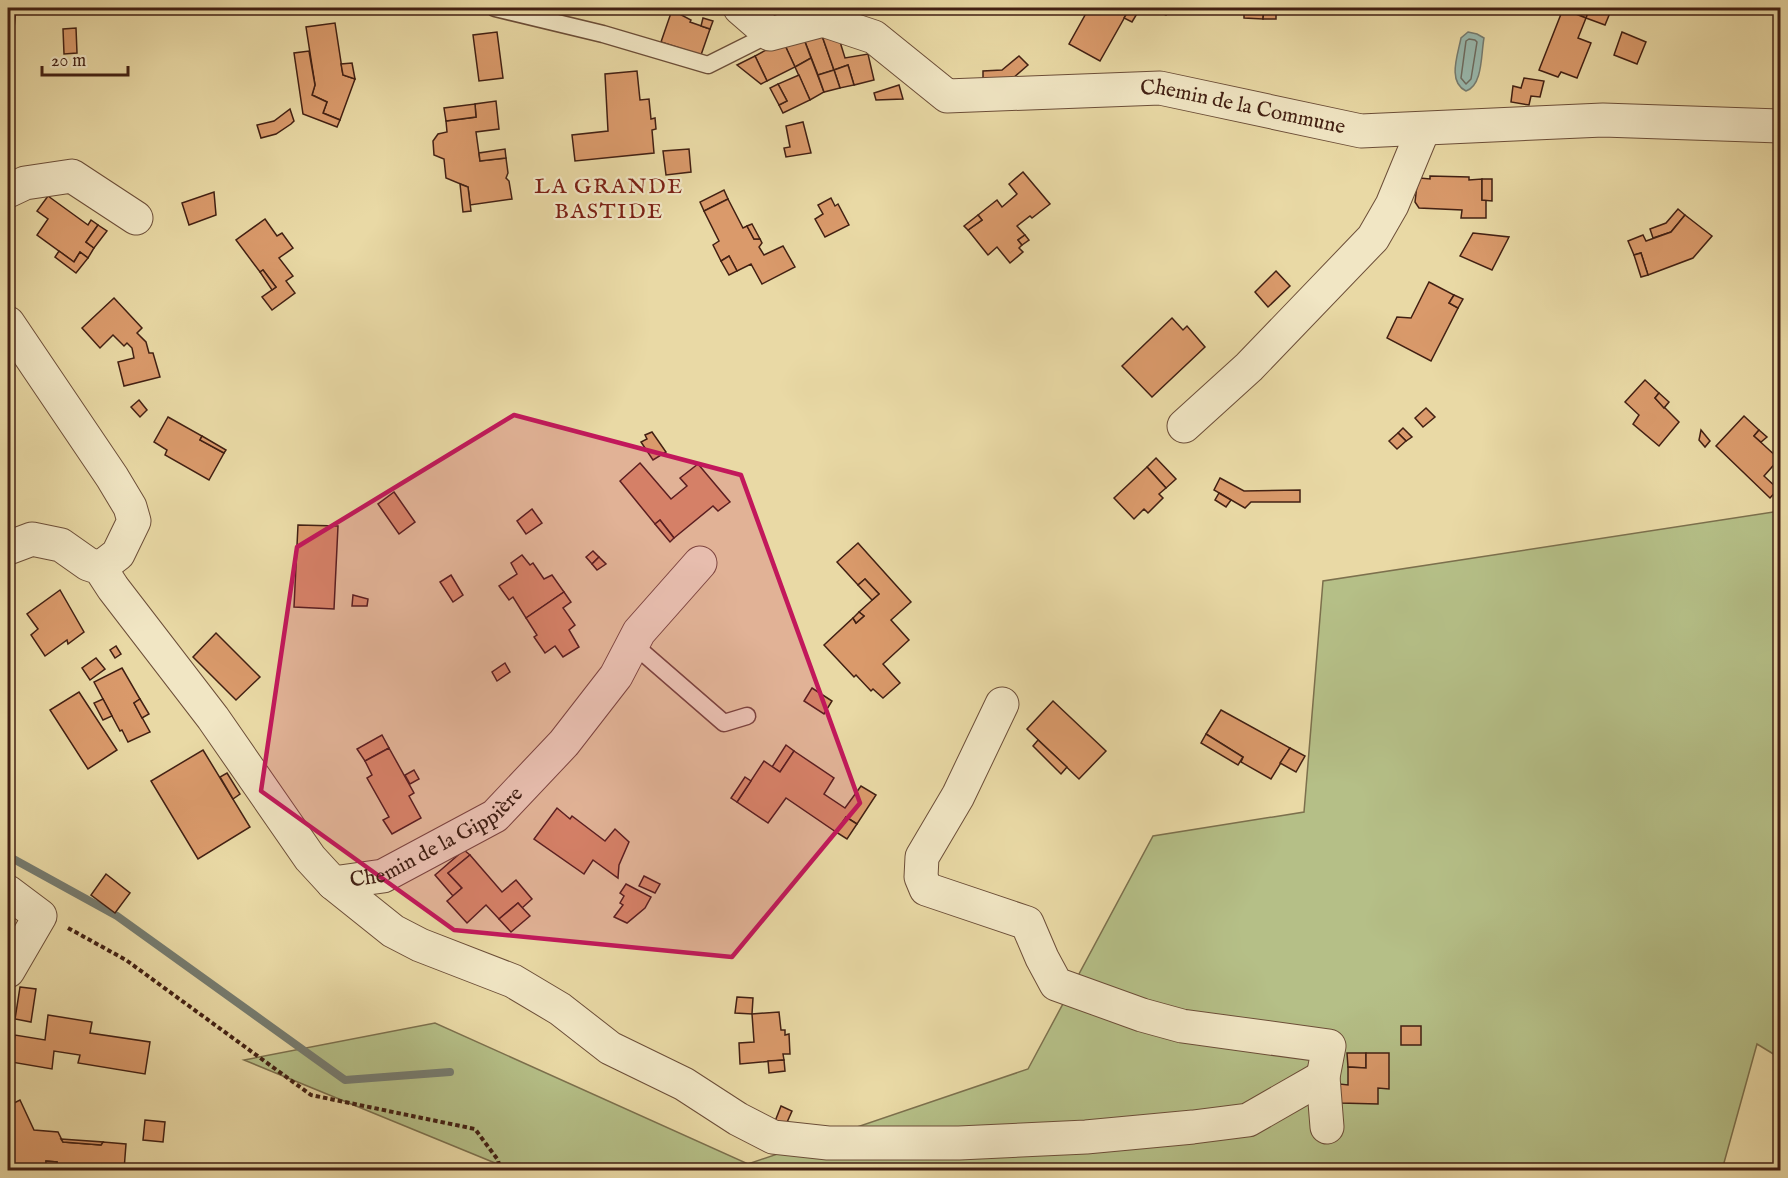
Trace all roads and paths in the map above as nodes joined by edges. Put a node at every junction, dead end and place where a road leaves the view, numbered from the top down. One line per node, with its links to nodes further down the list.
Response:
1 (495, 8): 3 (lane)
2 (741, 8): 3 (street)
3 (770, 34): 5 (street, Chemin de la Commune)
4 (1780, 126): 5 (street, Chemin de la Commune)
5 (1423, 130): 9 (street)
6 (8, 191): 7 (street)
7 (136, 218)
8 (8, 323): 12 (street)
9 (1184, 426)
10 (8, 548): 12 (street, Chemin de la Gippière)
11 (700, 563): 13 (street, Chemin de la Gippière)
12 (100, 568): 16 (street, Chemin de la Gippière)
13 (633, 644): 15 (lane); 16 (street, Chemin de la Gippière)
14 (1002, 704): 20 (street)
15 (747, 716)
16 (333, 883): 20 (street)
17 (8, 892): 18 (street)
18 (40, 916): 19 (street); 22 (path)
19 (8, 970)
20 (1323, 1077): 21 (street)
21 (1327, 1127)
22 (500, 1170)

